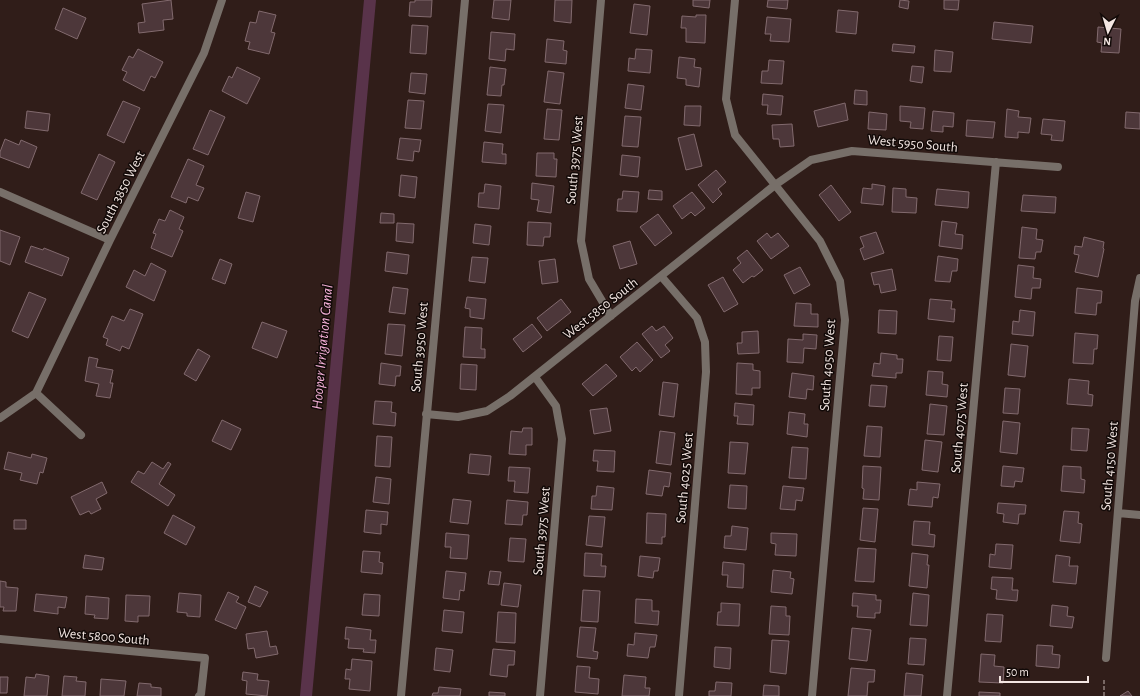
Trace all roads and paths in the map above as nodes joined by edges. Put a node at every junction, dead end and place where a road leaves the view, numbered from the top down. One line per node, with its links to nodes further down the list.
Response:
1 (222, 0): 9 (street, South 3850 West)
2 (465, 0): 17 (street, South 3950 West)
3 (601, 0): 12 (street, South 3975 West)
4 (735, 0): 7 (street, South 4050 West)
5 (996, 162): 6 (street, West 5950 South); 7 (street, West 5950 South); 30 (street, South 4075 West)
6 (1058, 167)
7 (775, 186): 10 (street, West 5850 South); 29 (street, South 4050 West)
8 (0, 192): 9 (street)
9 (110, 240): 16 (street, South 3850 West)
10 (661, 276): 12 (street, West 5850 South); 28 (street, South 4025 West)
11 (1140, 278): 13 (street, South 4150 West)
12 (611, 316): 15 (street, West 5850 South)
13 (1131, 358): 14 (street); 20 (street, South 4150 West)
14 (1140, 359)
15 (535, 377): 17 (street, West 5850 South); 27 (street, South 3975 West)
16 (36, 393): 18 (street); 19 (street)
17 (426, 414): 26 (street, South 3950 West)
18 (0, 418)
19 (81, 435)
20 (1118, 513): 21 (street); 23 (street, South 4150 West)
21 (1140, 515)
22 (0, 639): 25 (street, West 5800 South)
23 (1106, 658)
24 (1104, 678): 31 (path)
25 (199, 696)
26 (401, 696)
27 (540, 696)
28 (679, 696)
29 (812, 696)
30 (947, 696)
31 (1104, 696)

